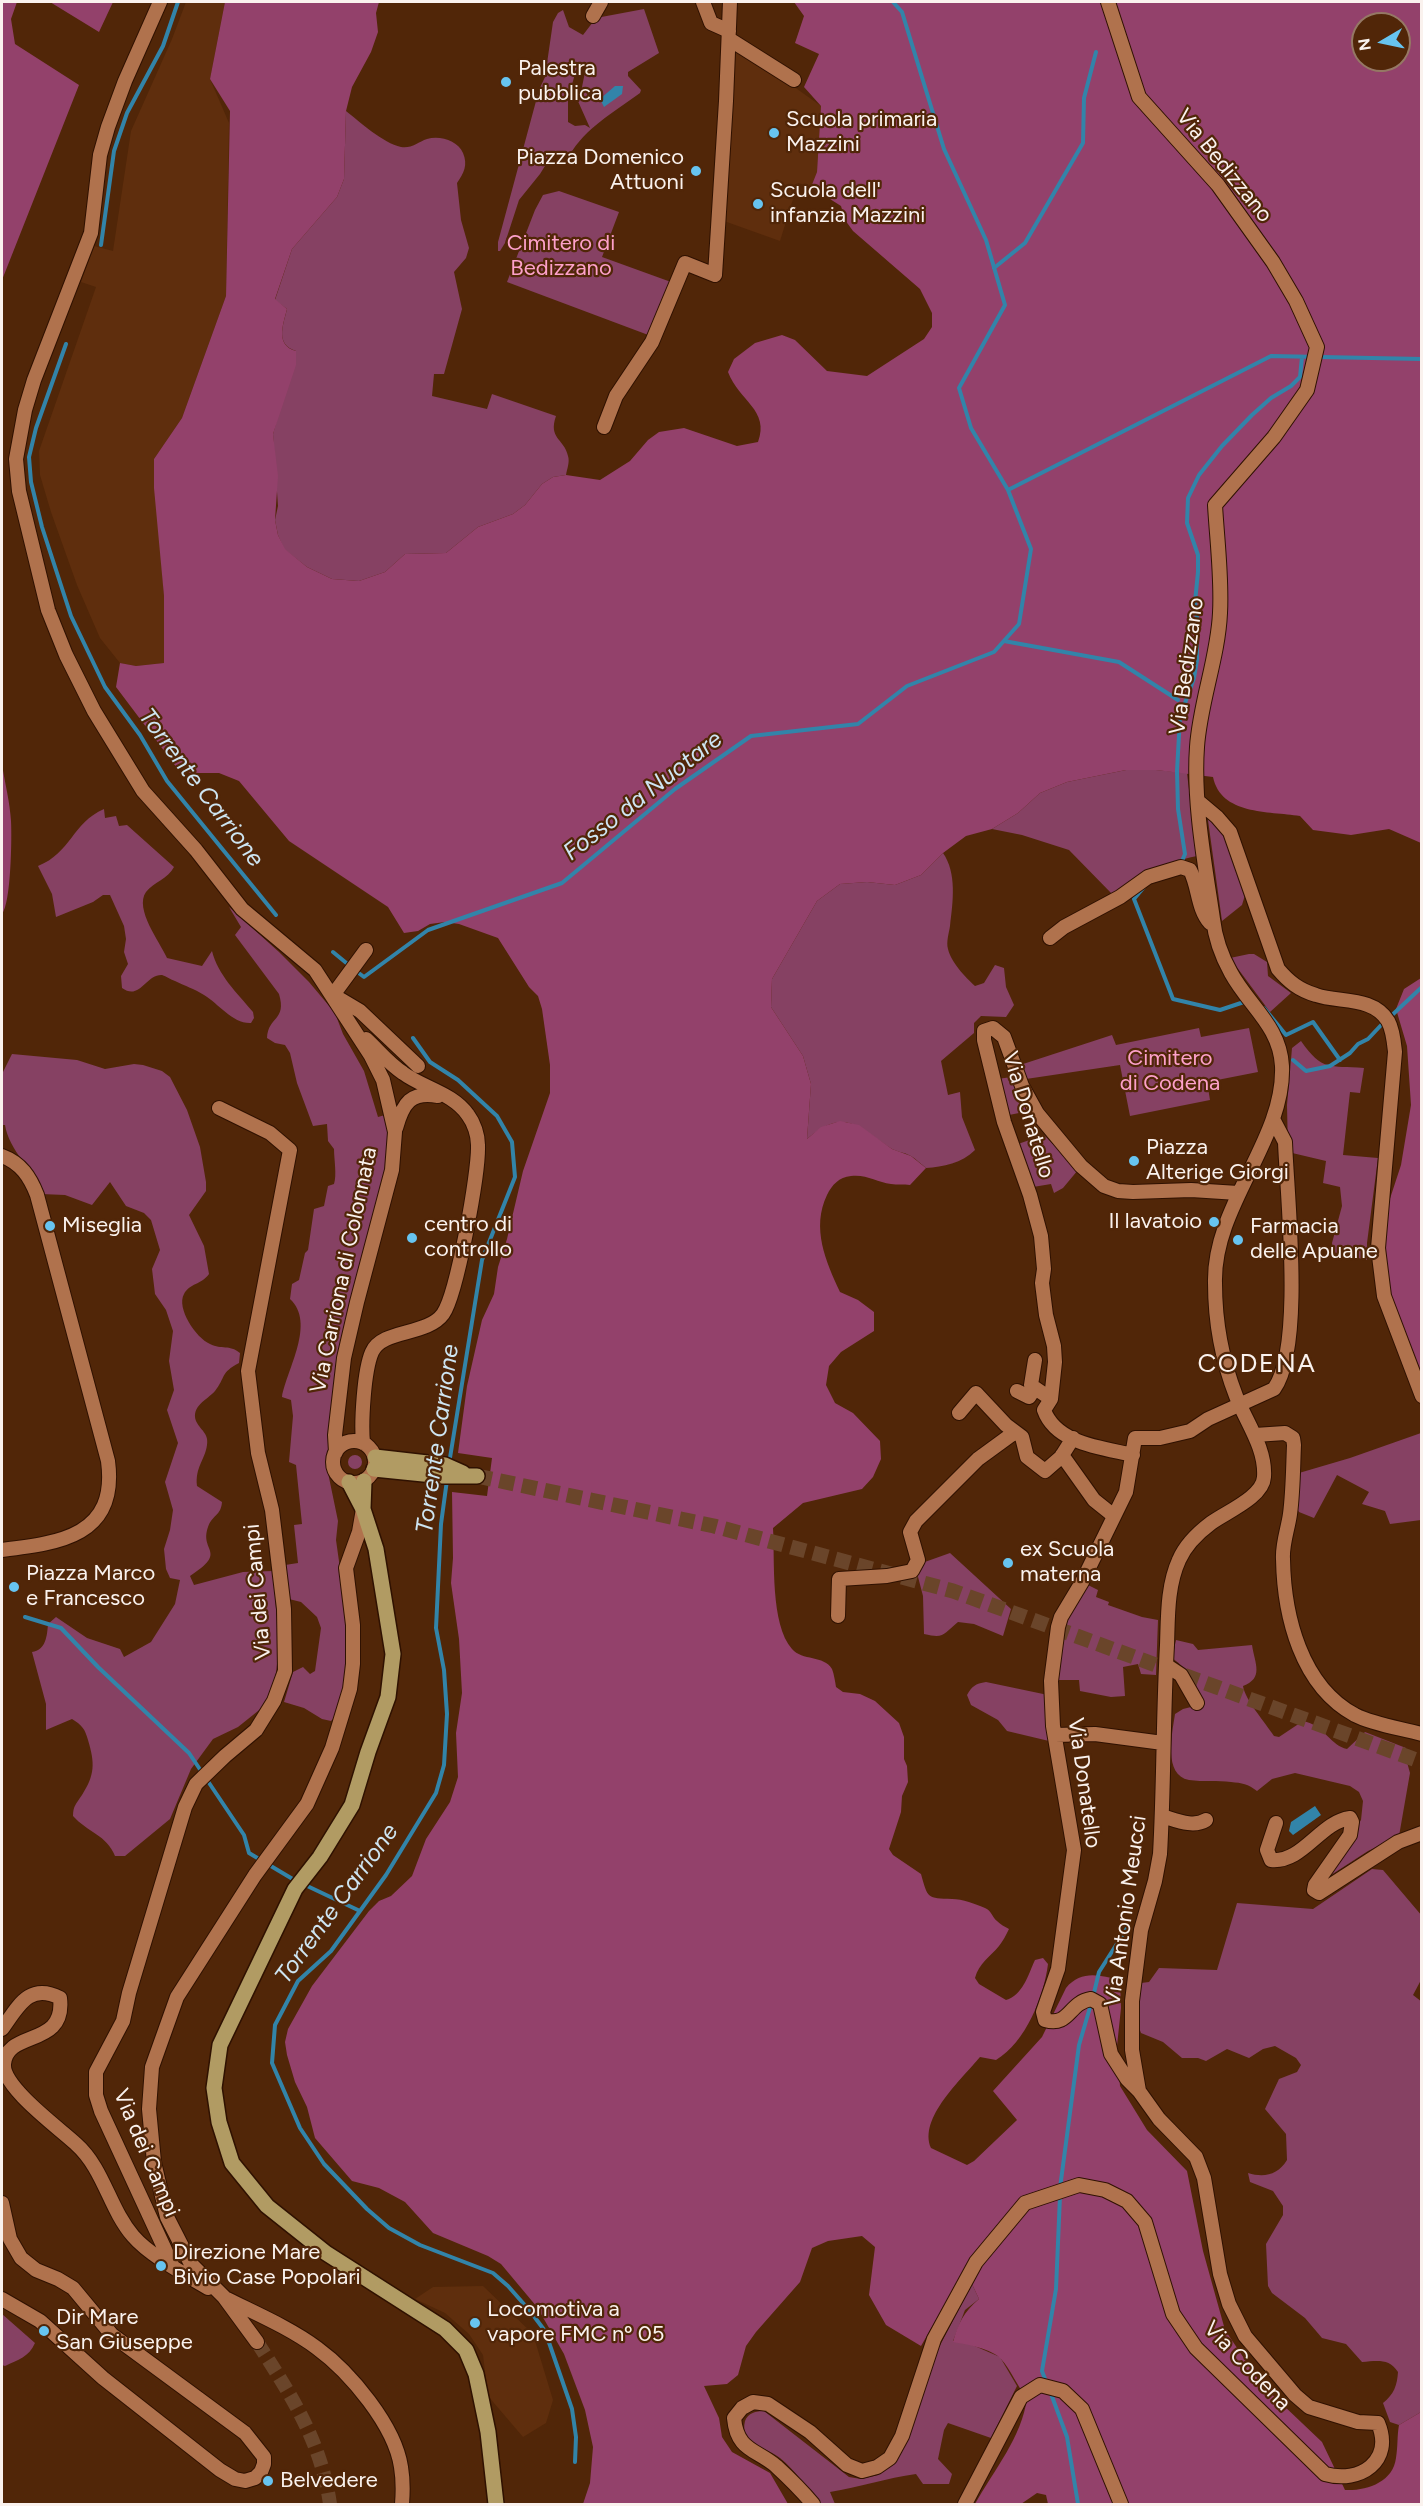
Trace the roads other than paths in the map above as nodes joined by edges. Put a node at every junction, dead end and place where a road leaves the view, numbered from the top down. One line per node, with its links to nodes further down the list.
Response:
1 (160, 2): 14 (street, Via Carriona di Colonnata)
2 (601, 2): 6 (street)
3 (703, 2): 7 (street)
4 (729, 2): 7 (street)
5 (1108, 2): 10 (street, Via Bedizzano)
6 (593, 16)
7 (729, 35): 8 (street); 9 (street)
8 (794, 80)
9 (604, 427)
10 (1197, 801): 11 (street, Via Bedizzano); 26 (street)
11 (1214, 927): 12 (street); 19 (street, Via Bedizzano)
12 (1050, 938)
13 (366, 950): 14 (street)
14 (333, 995): 15 (street, Via Carriona di Colonnata); 16 (street)
15 (346, 1019): 17 (street, Via Carriona di Colonnata); 20 (street, Via Carriona di Colonnata)
16 (418, 1066)
17 (449, 1098): 20 (street, Via Carriona di Colonnata); 33 (street, Via Carriona di Colonnata)
18 (219, 1108): 55 (street, Via dei Campi)
19 (1273, 1119): 22 (street, Via Bedizzano); 28 (street)
20 (395, 1132): 34 (street, Via Carriona di Colonnata)
21 (2, 1156): 41 (street)
22 (1238, 1193): 27 (street, Via Donatello); 28 (street, Via Bedizzano)
23 (1035, 1360): 24 (street)
24 (1035, 1388): 25 (street); 27 (street)
25 (1017, 1391)
26 (1422, 1396)
27 (1051, 1399): 32 (street)
28 (1238, 1401): 31 (street, Via Antonio Meucci); 36 (street, Via Donatello)
29 (959, 1413): 30 (street)
30 (1015, 1431): 35 (street); 42 (street)
31 (1255, 1435): 43 (street, Via Antonio Meucci); 45 (street)
32 (1073, 1438): 35 (street); 36 (street)
33 (363, 1443): 34 (street); 37 (street, Via Carriona di Colonnata)
34 (336, 1452): 37 (street, Via Carriona di Colonnata)
35 (1062, 1455): 40 (street)
36 (1133, 1455): 40 (street, Via Donatello)
37 (365, 1472): 38 (main road); 39 (main road, Via Carriona di Colonnata)
38 (471, 1475)
39 (363, 1509): 56 (street); 60 (main road, Via Carriona di Colonnata)
40 (1114, 1516): 46 (street, Via Donatello)
41 (2, 1550)
42 (838, 1616)
43 (1166, 1665): 44 (street); 47 (street, Via Antonio Meucci)
44 (1197, 1702)
45 (1422, 1734)
46 (1055, 1735): 47 (street); 53 (street, Via Donatello)
47 (1163, 1743): 48 (street, Via Antonio Meucci)
48 (1162, 1816): 49 (street); 53 (street, Via Antonio Meucci)
49 (1206, 1820)
50 (1276, 1823): 51 (street)
51 (1422, 1833)
52 (2, 2029): 55 (street)
53 (1139, 2091): 61 (street, Via Codena)
54 (2, 2203): 57 (street)
55 (173, 2267): 56 (street)
56 (224, 2297): 58 (street); 59 (street)
57 (2, 2299)
58 (257, 2342)
59 (402, 2505)
60 (496, 2505)
61 (813, 2505)
62 (965, 2505): 63 (street)
63 (1121, 2505)

